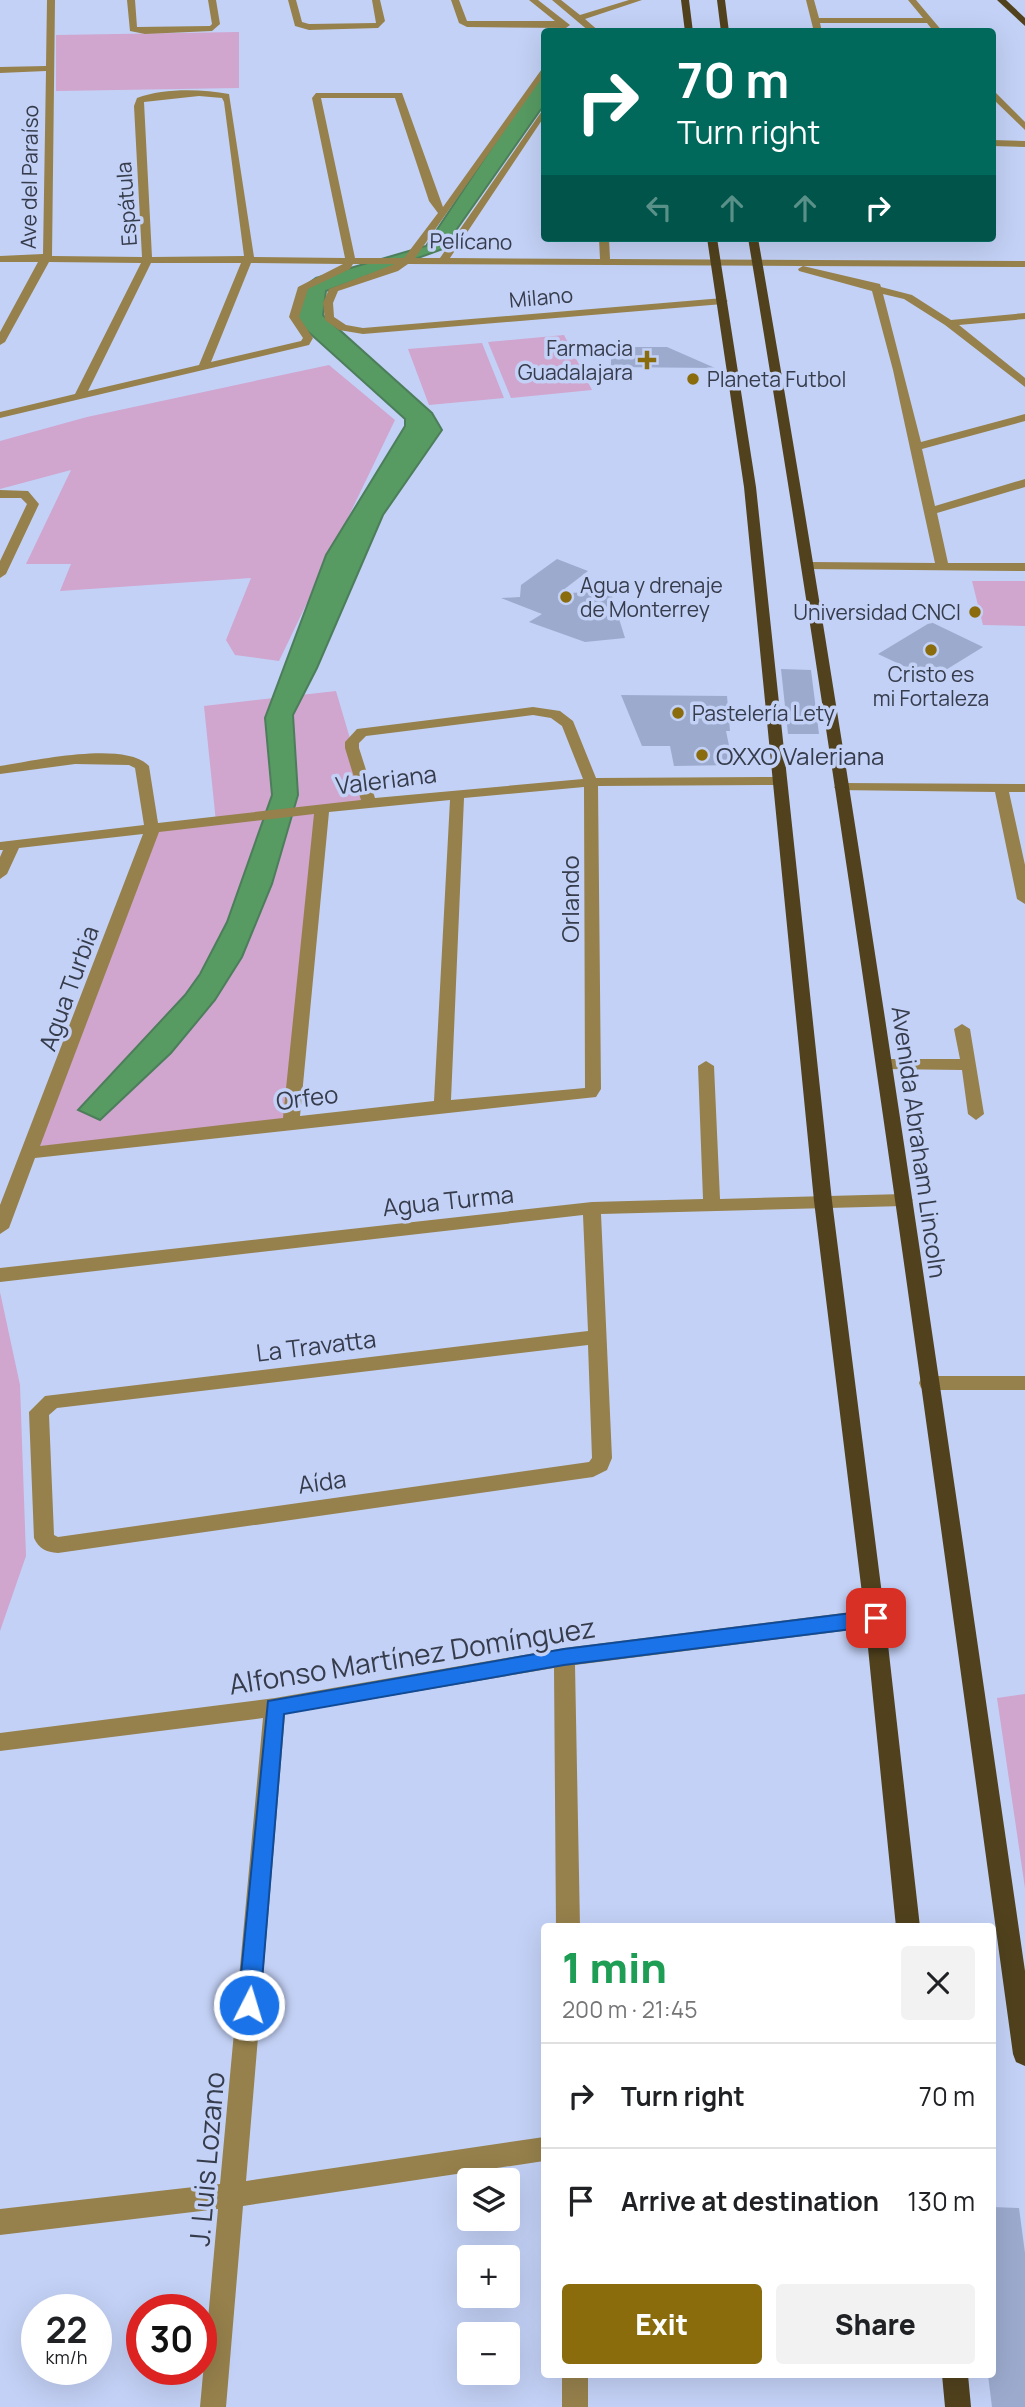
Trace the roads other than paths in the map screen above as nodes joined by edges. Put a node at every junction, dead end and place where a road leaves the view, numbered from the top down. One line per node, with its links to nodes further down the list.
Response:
1 (51, 0): 30 (street, Ave del Paraíso)
2 (131, 0): 3 (street)
3 (212, 0)
4 (292, 0): 5 (street)
5 (376, 0)
6 (455, 0): 22 (street)
7 (533, 0): 22 (street)
8 (556, 0): 19 (street)
9 (596, 0): 17 (street)
10 (638, 0): 17 (street)
11 (685, 0): 26 (main road)
12 (721, 0): 27 (main road)
13 (810, 0): 20 (street)
14 (912, 0): 21 (street)
15 (1001, 0): 16 (main road)
16 (1010, 8): 18 (main road); 23 (main road)
17 (596, 13): 19 (street)
18 (1025, 14)
19 (582, 18): 25 (street)
20 (815, 20): 21 (street); 28 (street)
21 (930, 21): 29 (street)
22 (562, 23): 24 (street)
23 (1025, 23)
24 (565, 28)
25 (592, 28)
26 (688, 28)
27 (724, 28)
28 (817, 28)
29 (936, 28)
30 (50, 68): 31 (street); 45 (street, Ave del Paraíso)
31 (0, 70)
32 (541, 73): 40 (street)
33 (996, 96): 35 (street)
34 (996, 111): 35 (street)
35 (1010, 111): 37 (street)
36 (541, 115): 50 (street)
37 (1025, 127)
38 (996, 143): 39 (street)
39 (1025, 144)
40 (443, 214): 46 (street); 47 (street)
41 (604, 242): 51 (street)
42 (713, 242): 52 (main road)
43 (754, 242): 53 (main road, Avenida Abraham Lincoln)
44 (0, 259): 45 (street, Pelícano)
45 (47, 259): 48 (street, Pelícano); 60 (street, Ave del Paraíso)
46 (350, 259): 47 (street, Pelícano); 49 (street, Pelícano); 61 (street)
47 (409, 259): 50 (street, Pelícano); 57 (street, Milano)
48 (148, 260): 49 (street, Pelícano); 49 (street, Espátula); 63 (street, Espátula)
49 (248, 260): 61 (street)
50 (444, 260): 51 (street, Pelícano)
51 (605, 261): 52 (street, Pelícano)
52 (715, 261): 53 (street, Pelícano); 57 (main road)
53 (757, 261): 54 (street, Pelícano); 71 (main road, Avenida Abraham Lincoln)
54 (775, 261): 55 (street, Pelícano); 56 (street)
55 (1025, 264)
56 (876, 286): 59 (street); 66 (street)
57 (723, 301): 77 (main road)
58 (1025, 316): 59 (street)
59 (949, 323): 62 (street)
60 (0, 342)
61 (204, 366): 63 (street)
62 (1025, 384)
63 (80, 394): 64 (street)
64 (0, 415)
65 (1025, 417): 66 (street)
66 (916, 447): 69 (street)
67 (1025, 482): 69 (street)
68 (0, 494): 75 (street)
69 (932, 511): 72 (street)
70 (1025, 559): 73 (street)
71 (809, 566): 72 (street); 79 (main road, Avenida Abraham Lincoln)
72 (942, 566): 73 (street)
73 (1001, 566): 74 (street)
74 (1025, 567)
75 (0, 574)
76 (0, 770): 85 (street, Agua Turbia)
77 (780, 781): 78 (street, Valeriana); 99 (main road)
78 (591, 782): 82 (street, Valeriana); 83 (street, Orlando); 93 (street, Orlando)
79 (841, 787): 80 (street); 90 (main road, Avenida Abraham Lincoln)
80 (1001, 788): 81 (street); 88 (street)
81 (1025, 788)
82 (457, 794): 83 (street, Valeriana); 94 (street)
83 (369, 803): 84 (street, Valeriana)
84 (322, 810): 85 (street, Valeriana); 96 (street)
85 (152, 830): 86 (street, Valeriana); 97 (street, Agua Turbia)
86 (6, 845): 87 (street)
87 (0, 874)
88 (1025, 899)
89 (962, 1029): 91 (street)
90 (885, 1064): 91 (street); 98 (main road, Avenida Abraham Lincoln)
91 (969, 1065): 95 (street)
92 (706, 1066): 100 (street)
93 (590, 1093): 94 (street, Orfeo)
94 (442, 1106): 96 (street, Orfeo)
95 (976, 1114)
96 (291, 1124): 97 (street, Orfeo)
97 (31, 1153): 102 (street, Agua Turbia)
98 (904, 1200): 99 (street, Agua Turma); 105 (main road, Avenida Abraham Lincoln)
99 (823, 1201): 100 (street, Agua Turma); 108 (main road)
100 (712, 1205): 101 (street, Agua Turma)
101 (592, 1208): 103 (street, Agua Turma); 104 (street)
102 (0, 1228)
103 (0, 1275)
104 (597, 1337): 107 (street, Aída); 107 (street, La Travatta)
105 (928, 1383): 106 (street); 114 (main road, Avenida Abraham Lincoln)
106 (1025, 1383)
107 (50, 1544)
108 (876, 1618): 109 (street, Alfonso Martínez Domínguez); 113 (main road)
109 (564, 1657): 110 (street, Alfonso Martínez Domínguez); 112 (street)
110 (275, 1707): 111 (street, Alfonso Martínez Domínguez); 116 (street, J. Luis Lozano)
111 (0, 1742)
112 (568, 1923)
113 (908, 1923)
114 (1025, 2054)
115 (541, 2149): 116 (street)
116 (233, 2195): 117 (street); 120 (street, J. Luis Lozano)
117 (0, 2222)
118 (575, 2378): 121 (street)
119 (955, 2378): 122 (main road)
120 (213, 2407)
121 (575, 2407)
122 (958, 2407)

